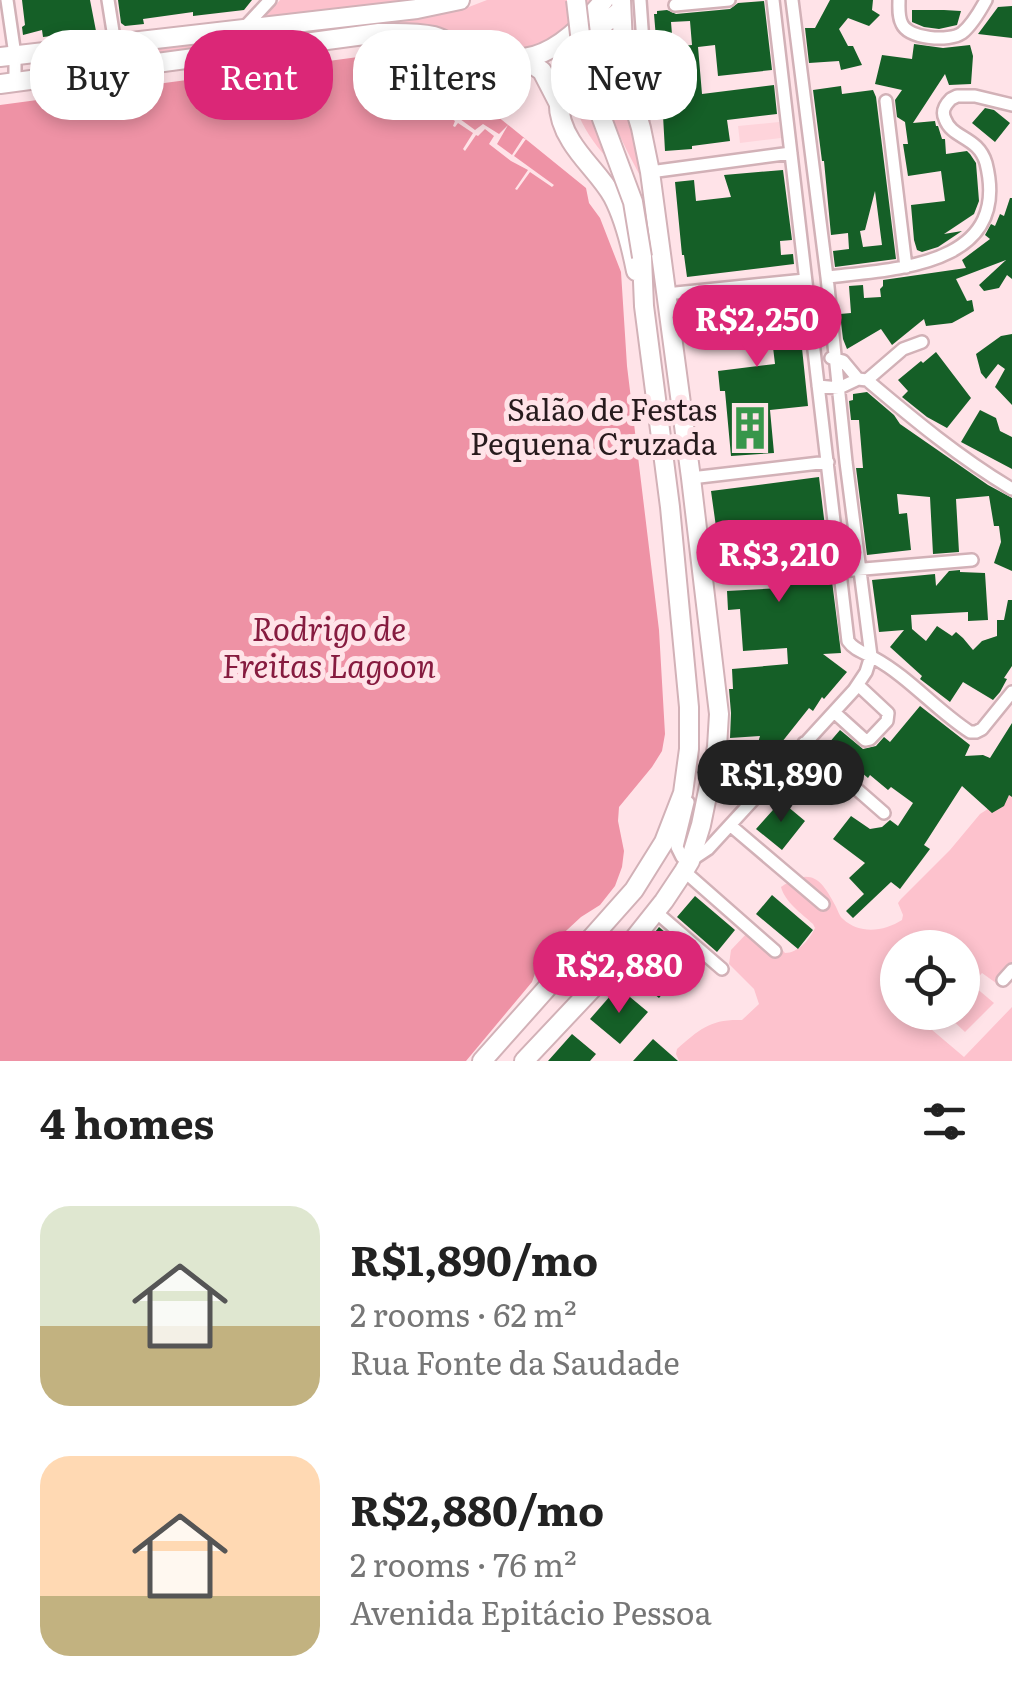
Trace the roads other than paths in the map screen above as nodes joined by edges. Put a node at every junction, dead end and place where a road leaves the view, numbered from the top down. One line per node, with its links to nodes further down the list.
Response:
1 (7, 0): 20 (street)
2 (108, 0): 14 (street)
3 (270, 0): 13 (street)
4 (460, 0): 13 (highway)
5 (576, 0): 33 (highway, bridge)
6 (729, 0): 12 (street)
7 (773, 0): 27 (street)
8 (792, 0): 30 (street)
9 (899, 0): 10 (street)
10 (986, 0)
11 (624, 2): 15 (highway); 19 (highway); 28 (highway)
12 (675, 5)
13 (244, 28): 17 (highway)
14 (113, 30)
15 (597, 30)
16 (353, 37): 22 (highway)
17 (164, 38)
18 (30, 54): 20 (highway)
19 (531, 56)
20 (5, 57): 22 (highway)
21 (531, 63): 23 (highway)
22 (5, 82)
23 (551, 88)
24 (886, 101): 29 (street)
25 (1012, 106): 29 (street)
26 (563, 120): 33 (highway)
27 (791, 153): 28 (street); 31 (street)
28 (650, 172): 32 (highway)
29 (906, 268): 30 (street)
30 (826, 277): 36 (street)
31 (805, 280): 32 (street); 35 (street)
32 (666, 294): 41 (highway)
33 (644, 306): 51 (highway)
34 (922, 342): 37 (street)
35 (814, 358): 36 (street); 38 (street)
36 (834, 358): 37 (street); 39 (street)
37 (862, 379): 39 (street); 42 (street)
38 (818, 386): 39 (street); 40 (street)
39 (839, 388): 44 (street)
40 (828, 462): 41 (street); 45 (street)
41 (692, 478): 54 (highway)
42 (1012, 489)
43 (972, 560): 44 (street)
44 (860, 568): 45 (street); 46 (street)
45 (840, 570): 46 (street)
46 (872, 656): 47 (street); 48 (street)
47 (858, 685): 49 (street); 49 (street)
48 (1012, 692)
49 (834, 712): 50 (street)
50 (804, 744): 52 (street); 53 (street)
51 (689, 749): 54 (street); 59 (highway)
52 (884, 813)
53 (730, 824): 54 (street); 55 (street)
54 (687, 866): 56 (highway); 57 (street)
55 (823, 904)
56 (656, 912): 58 (street); 60 (highway)
57 (775, 951)
58 (722, 969)
59 (482, 1061)
60 (524, 1061)

